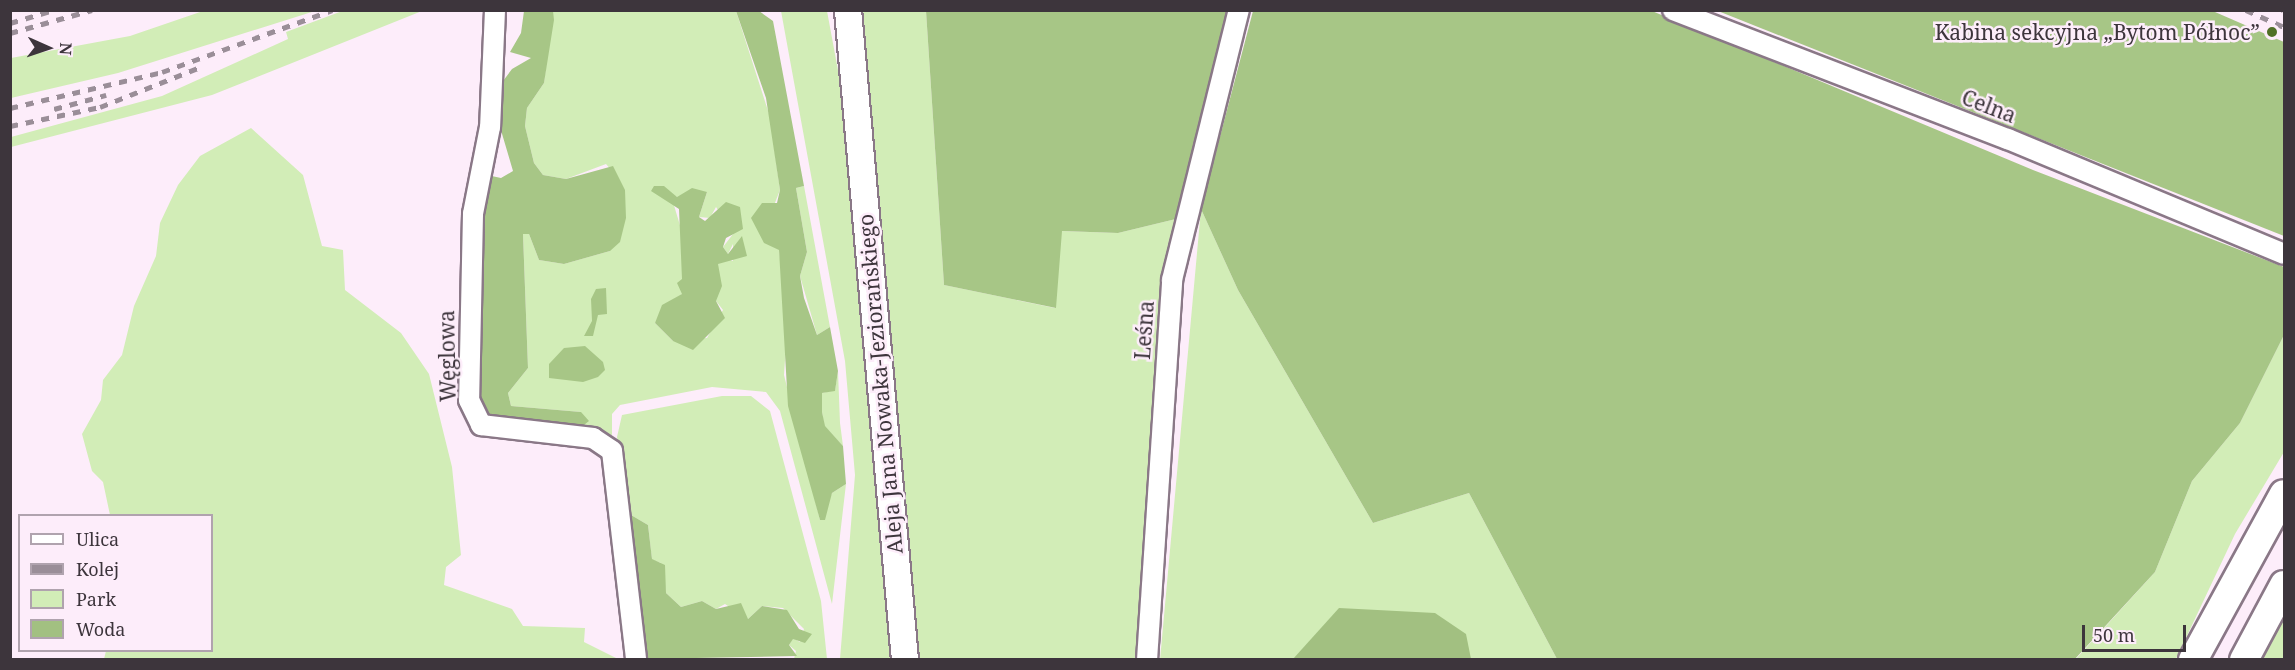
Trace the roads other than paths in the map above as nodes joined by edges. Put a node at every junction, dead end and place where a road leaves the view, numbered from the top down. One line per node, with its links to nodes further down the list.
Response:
1 (495, 10): 10 (street, Węglowa)
2 (840, 10): 6 (main road, Aleja Jana Nowaka-Jeziorańskiego)
3 (848, 10): 6 (main road, Aleja Jana Nowaka-Jeziorańskiego)
4 (1239, 10): 12 (street, Leśna)
5 (1673, 10): 7 (street, Celna)
6 (854, 109): 11 (main road, Aleja Jana Nowaka-Jeziorańskiego)
7 (2284, 254)
8 (2284, 494): 13 (highway)
9 (2284, 585): 14 (highway)
10 (636, 660)
11 (905, 660)
12 (1147, 660)
13 (2193, 660)
14 (2244, 660)

